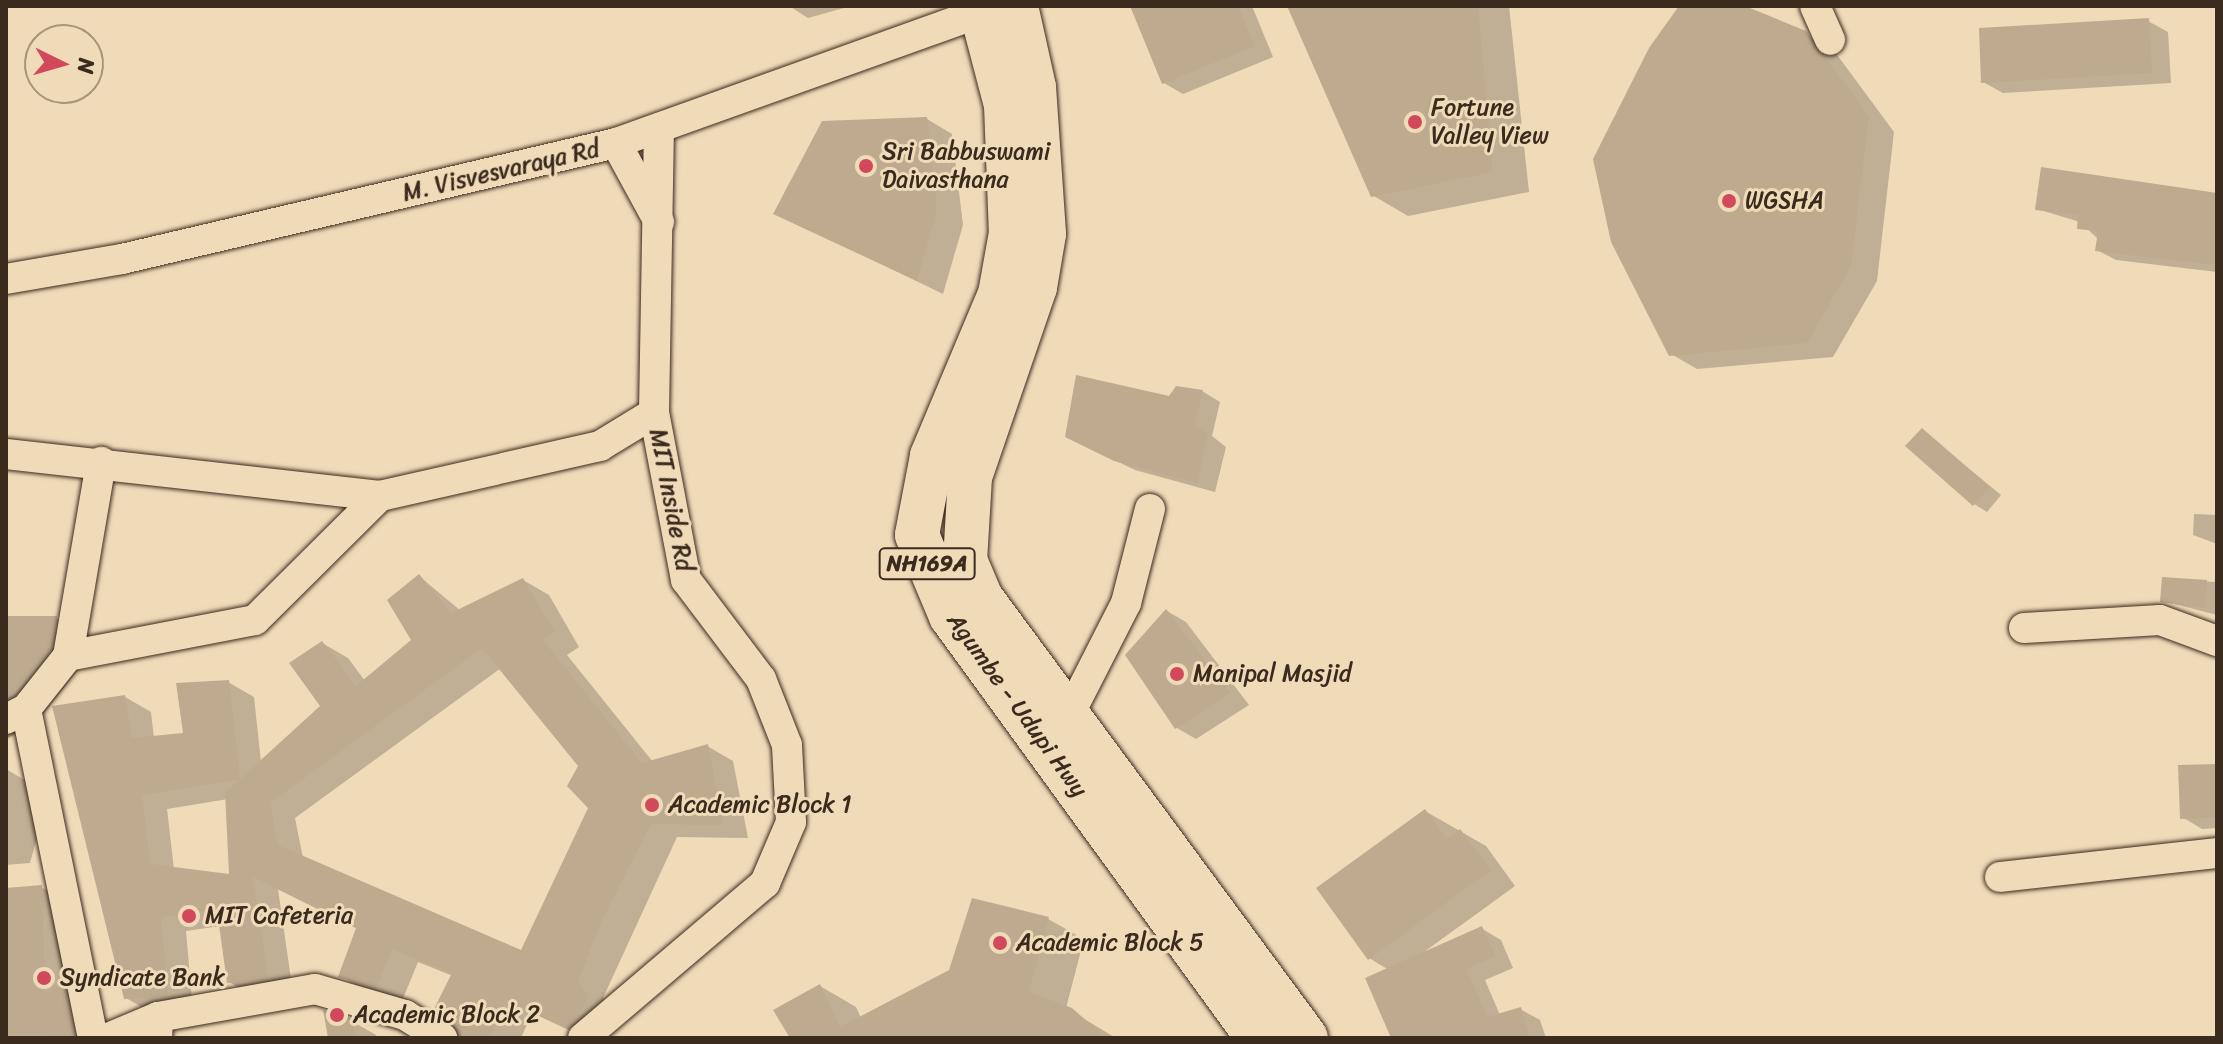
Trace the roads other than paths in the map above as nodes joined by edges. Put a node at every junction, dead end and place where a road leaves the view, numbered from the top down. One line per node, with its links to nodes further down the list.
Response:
1 (1815, 6): 3 (street)
2 (994, 7): 4 (street, M. Visvesvaraya Rd); 17 (highway, Agumbe - Udupi Hwy / NH169A); 25 (highway, Agumbe - Udupi Hwy / NH169A)
3 (1830, 40)
4 (659, 128): 5 (street, M. Visvesvaraya Rd); 6 (street, MIT Inside Rd)
5 (616, 143): 6 (street); 7 (street, M. Visvesvaraya Rd)
6 (661, 227): 8 (street, MIT Inside Rd)
7 (6, 279)
8 (654, 413): 11 (street); 24 (street, MIT Inside Rd)
9 (6, 454): 10 (street)
10 (101, 462): 11 (street); 15 (street)
11 (380, 496): 15 (street)
12 (1150, 509): 17 (street)
13 (2024, 628): 14 (street)
14 (2217, 641)
15 (68, 656): 16 (street)
16 (16, 714): 21 (street)
17 (1069, 715): 26 (highway, Agumbe - Udupi Hwy / NH169A)
18 (2217, 853): 19 (street)
19 (2000, 877)
20 (157, 1028): 22 (street); 23 (street)
21 (93, 1038)
22 (108, 1038)
23 (442, 1038)
24 (583, 1038)
25 (1258, 1038)
26 (1306, 1038)

